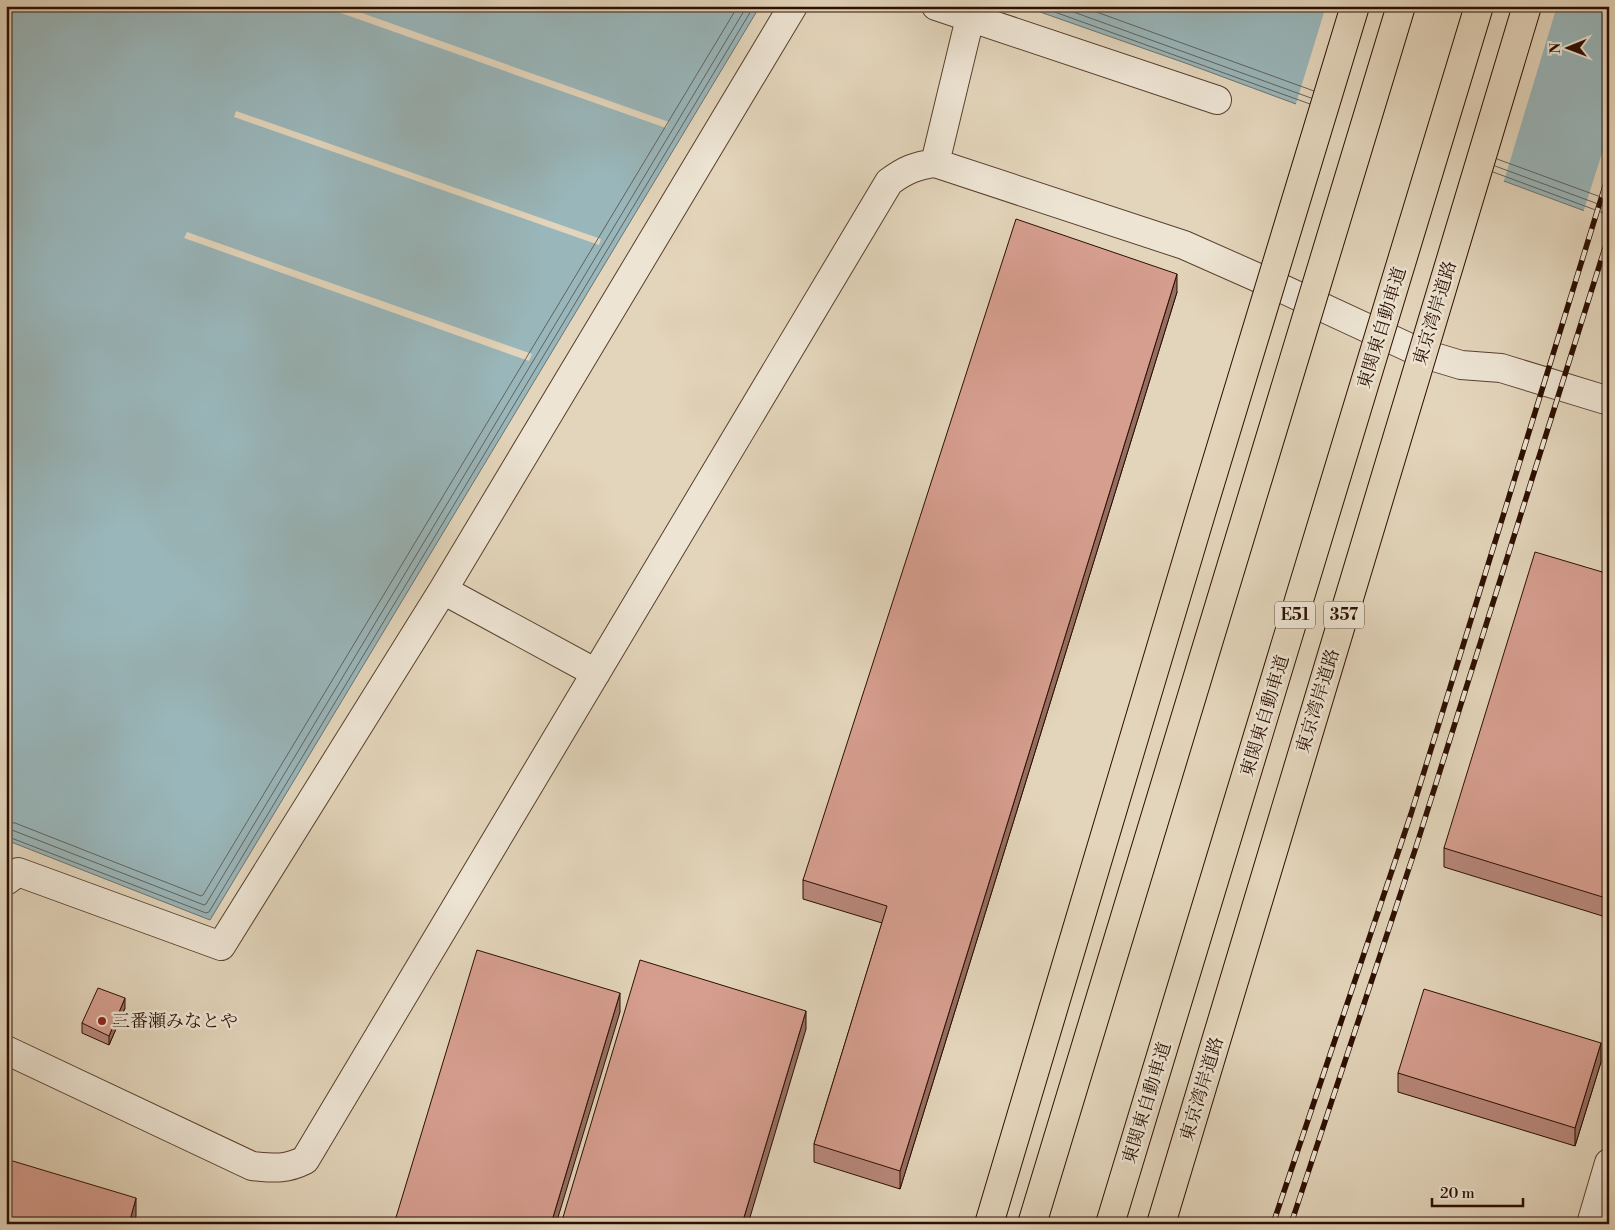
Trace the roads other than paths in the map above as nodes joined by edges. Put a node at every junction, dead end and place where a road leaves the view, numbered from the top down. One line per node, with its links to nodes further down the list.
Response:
1 (793, 6): 11 (street)
2 (936, 6): 7 (street)
3 (1355, 6): 16 (highway, bridge)
4 (1401, 6): 17 (highway, bridge)
5 (1480, 6): 18 (highway, 東関東自動車道 / E51, bridge)
6 (1527, 6): 19 (highway, 東京湾岸道路 / 357, bridge)
7 (970, 18): 8 (street); 9 (street)
8 (1217, 100)
9 (935, 163): 10 (street); 12 (street)
10 (1609, 401)
11 (443, 590): 12 (street); 13 (street)
12 (596, 673): 14 (street)
13 (6, 881)
14 (6, 1050)
15 (1609, 1164): 20 (street)
16 (989, 1224)
17 (1032, 1224)
18 (1110, 1224)
19 (1161, 1224)
20 (1591, 1224)

